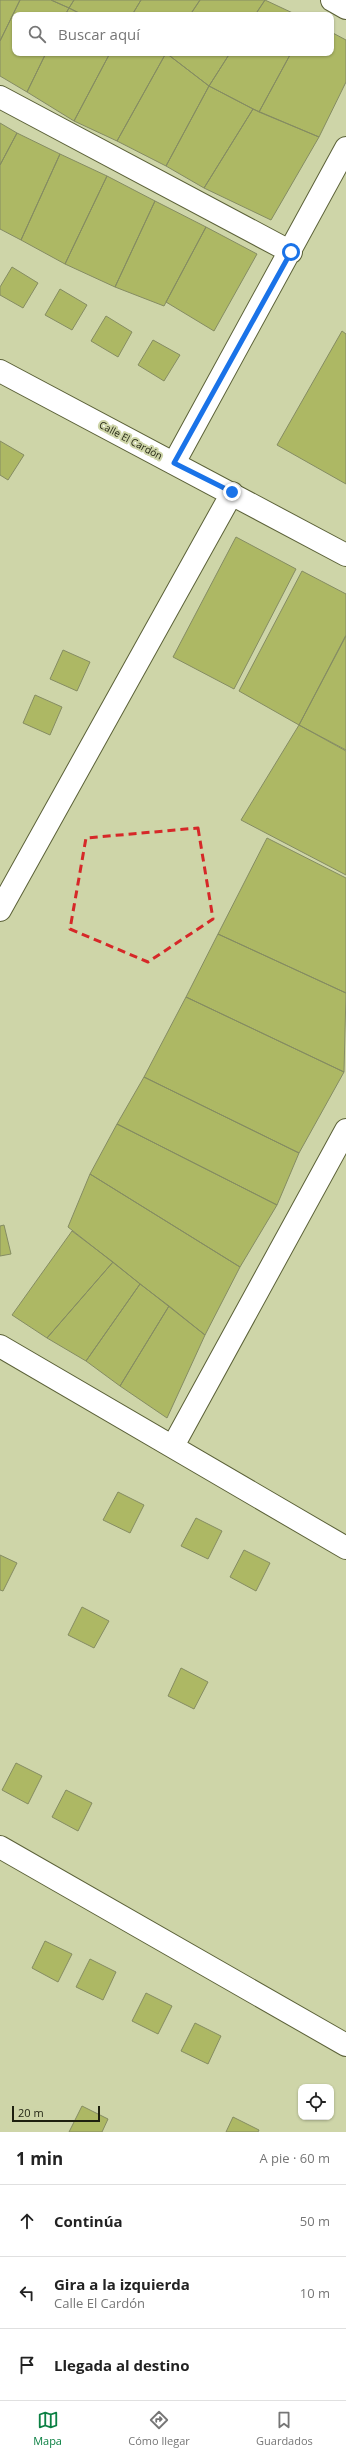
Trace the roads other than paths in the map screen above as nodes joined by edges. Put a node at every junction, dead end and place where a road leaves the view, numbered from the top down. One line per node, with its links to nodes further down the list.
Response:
1 (332, 0): 2 (street)
2 (346, 8)
3 (0, 97): 5 (street)
4 (346, 148): 5 (street)
5 (291, 252): 7 (street)
6 (0, 371): 7 (street, Calle El Cardón)
7 (174, 463): 8 (street, Calle El Cardón)
8 (232, 492): 9 (street, Calle El Cardón); 10 (street)
9 (346, 555)
10 (0, 910)
11 (346, 1130): 13 (street)
12 (0, 1346): 13 (street)
13 (173, 1446): 14 (street)
14 (346, 1548)
15 (0, 1847): 16 (street)
16 (346, 2045)

